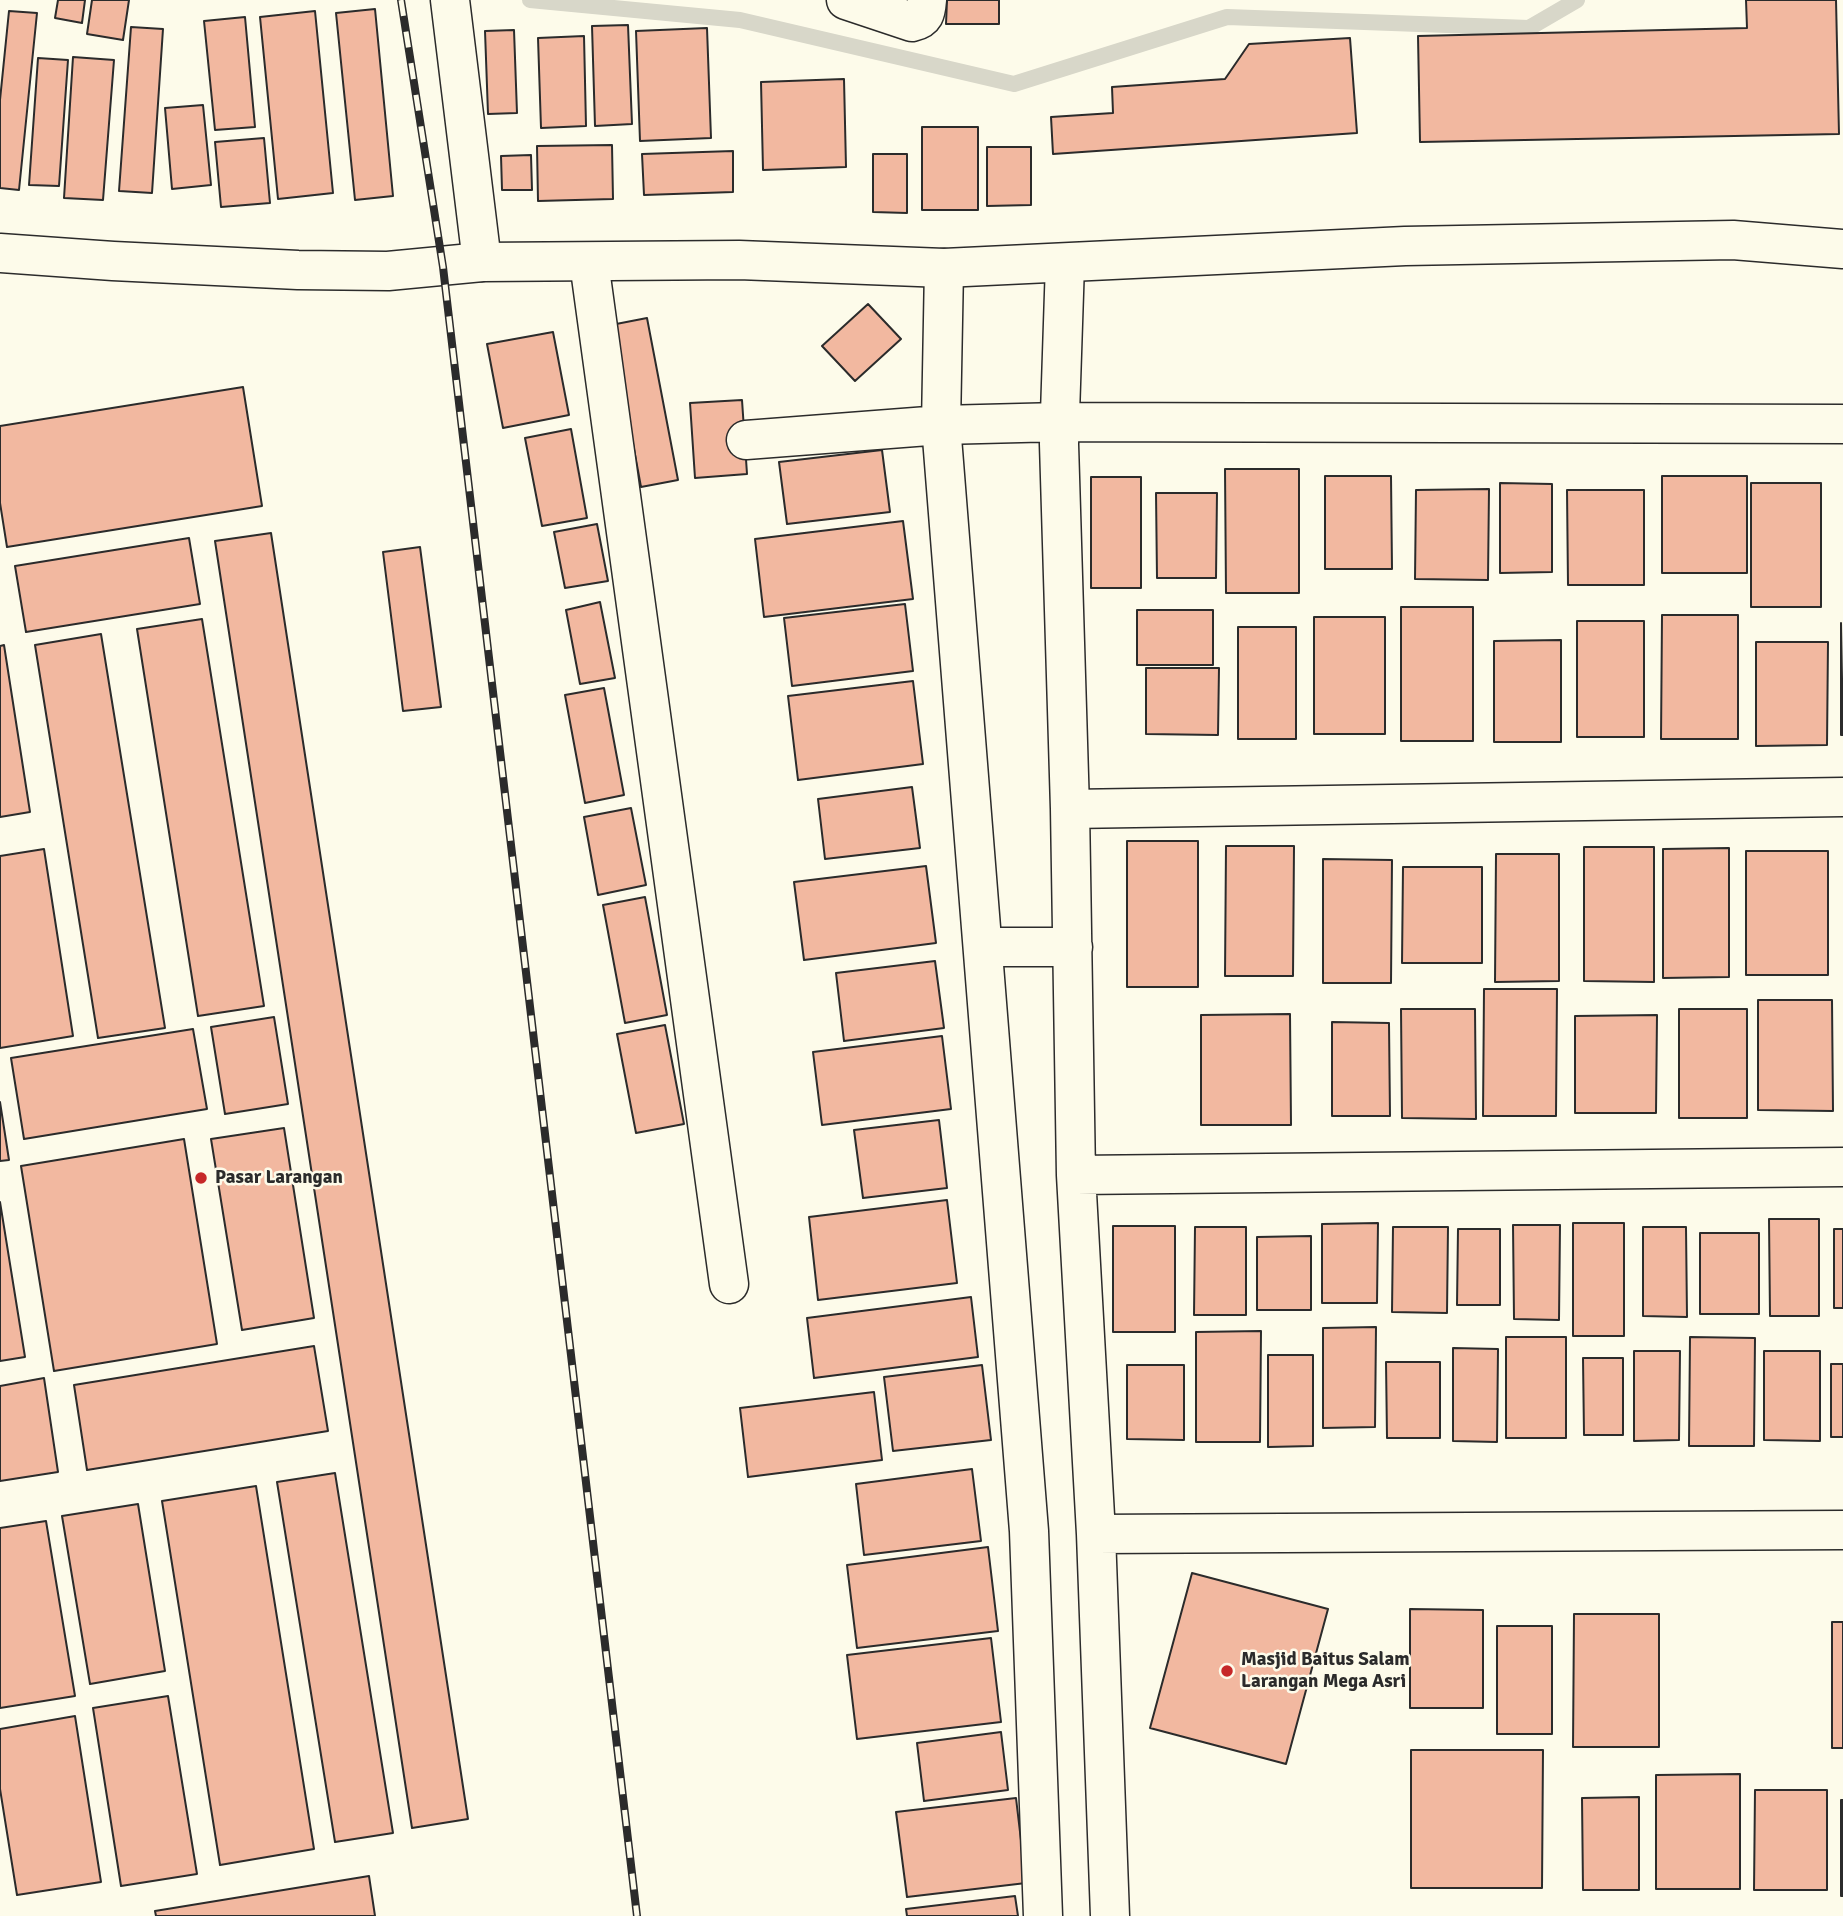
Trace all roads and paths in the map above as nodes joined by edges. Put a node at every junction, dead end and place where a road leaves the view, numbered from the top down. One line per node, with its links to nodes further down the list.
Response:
1 (846, 0): 2 (street)
2 (927, 0)
3 (452, 15): 6 (street)
4 (1843, 249): 8 (street)
5 (0, 253): 6 (street)
6 (482, 262): 7 (street)
7 (589, 262): 9 (street); 20 (street)
8 (1065, 264): 9 (street); 10 (street)
9 (944, 268): 12 (street)
10 (1060, 422): 11 (street); 12 (street); 15 (street)
11 (1843, 424)
12 (941, 425): 13 (street); 16 (street)
13 (746, 440)
14 (1843, 797): 15 (street)
15 (1070, 809): 17 (street)
16 (983, 947): 17 (street); 23 (street)
17 (1073, 947): 19 (street)
18 (1843, 1167): 19 (street)
19 (1076, 1175): 22 (street)
20 (729, 1284)
21 (1843, 1530): 22 (street)
22 (1096, 1534): 24 (street)
23 (1043, 1916)
24 (1110, 1916)

